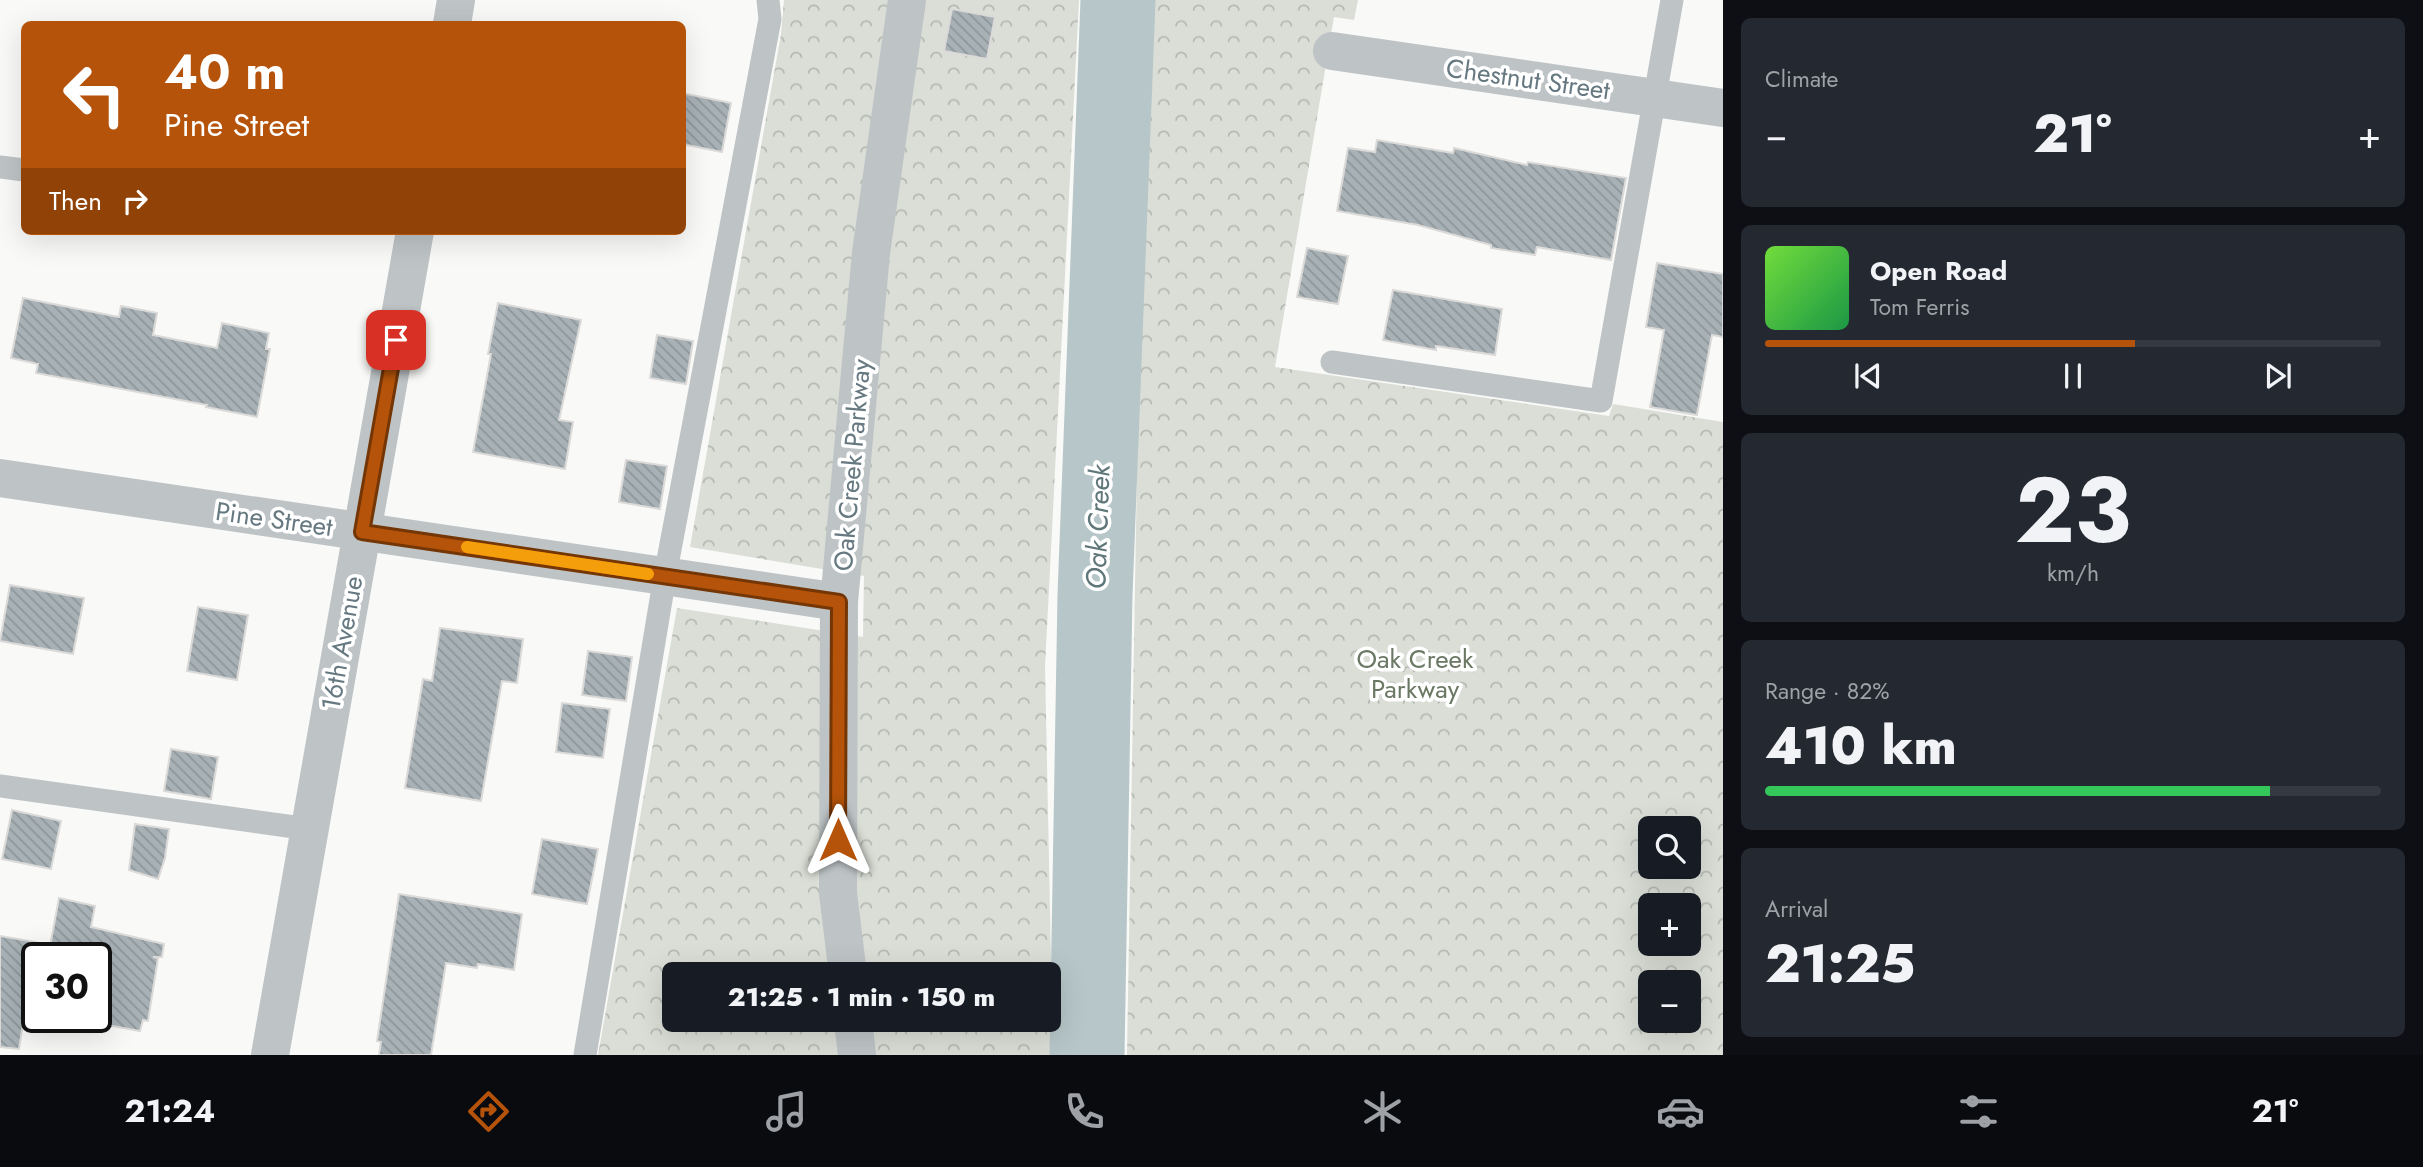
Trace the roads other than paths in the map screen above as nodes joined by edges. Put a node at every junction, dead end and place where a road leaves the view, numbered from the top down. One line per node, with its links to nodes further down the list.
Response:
1 (456, 0): 5 (street)
2 (768, 0): 15 (lane)
3 (907, 0): 16 (street, Oak Creek Parkway)
4 (1672, 0): 7 (lane)
5 (452, 21)
6 (1332, 51): 7 (street, Chestnut Street)
7 (1655, 98): 8 (street, Chestnut Street); 12 (lane)
8 (1723, 108)
9 (0, 167): 10 (lane)
10 (21, 170)
11 (414, 235): 14 (street, 16th Avenue)
12 (1332, 362)
13 (0, 478): 14 (street, Pine Street)
14 (362, 532): 15 (street, Pine Street); 18 (street, 16th Avenue)
15 (664, 576): 16 (street, Pine Street); 22 (lane)
16 (839, 602): 19 (street, Oak Creek Parkway)
17 (0, 786): 18 (lane)
18 (309, 829): 21 (street, 16th Avenue)
19 (846, 962)
20 (854, 1032): 23 (street)
21 (270, 1055)
22 (585, 1055)
23 (857, 1055)

